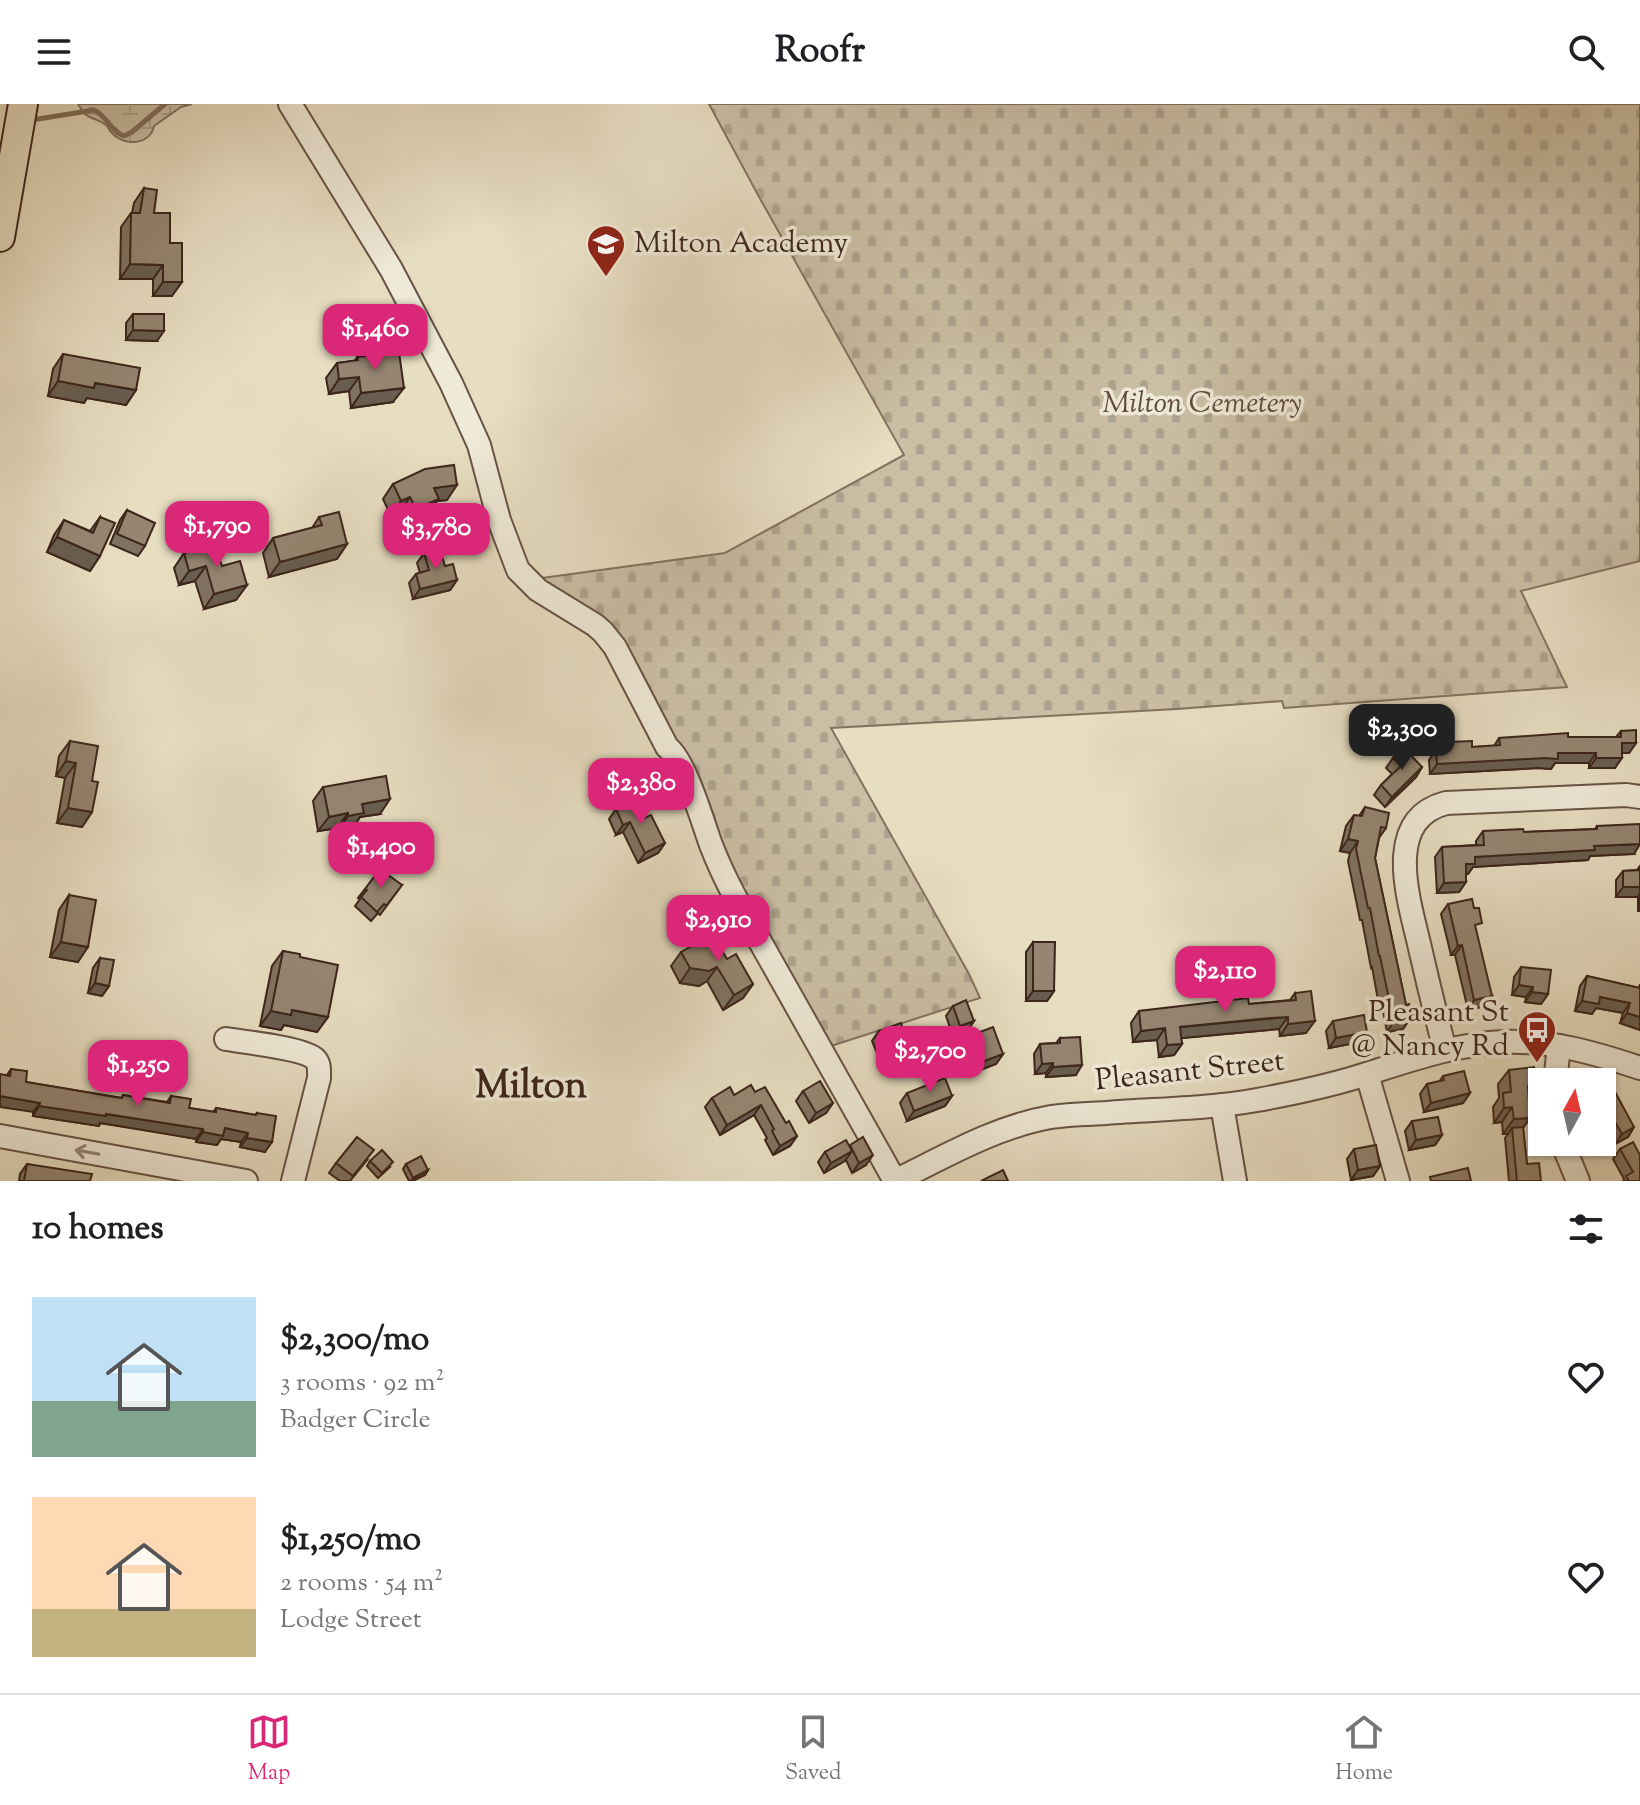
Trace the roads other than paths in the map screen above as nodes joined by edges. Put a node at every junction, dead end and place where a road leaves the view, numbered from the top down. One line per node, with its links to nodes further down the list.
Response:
1 (23, 104): 3 (main road)
2 (290, 104): 14 (street)
3 (0, 237)
4 (1640, 797): 7 (street)
5 (226, 1039): 16 (street)
6 (1559, 1046): 7 (street, Pleasant Street); 8 (street); 9 (street, Pleasant Street)
7 (1445, 1050): 10 (street, Pleasant Street)
8 (1557, 1068)
9 (1640, 1068)
10 (1367, 1074): 11 (street, Pleasant Street); 18 (street)
11 (1222, 1105): 14 (street, Pleasant Street); 17 (street)
12 (0, 1136): 15 (street, one-way to 12)
13 (1568, 1156): 19 (street)
14 (900, 1180)
15 (246, 1181)
16 (293, 1181)
17 (1235, 1181)
18 (1398, 1181)
19 (1578, 1181)

